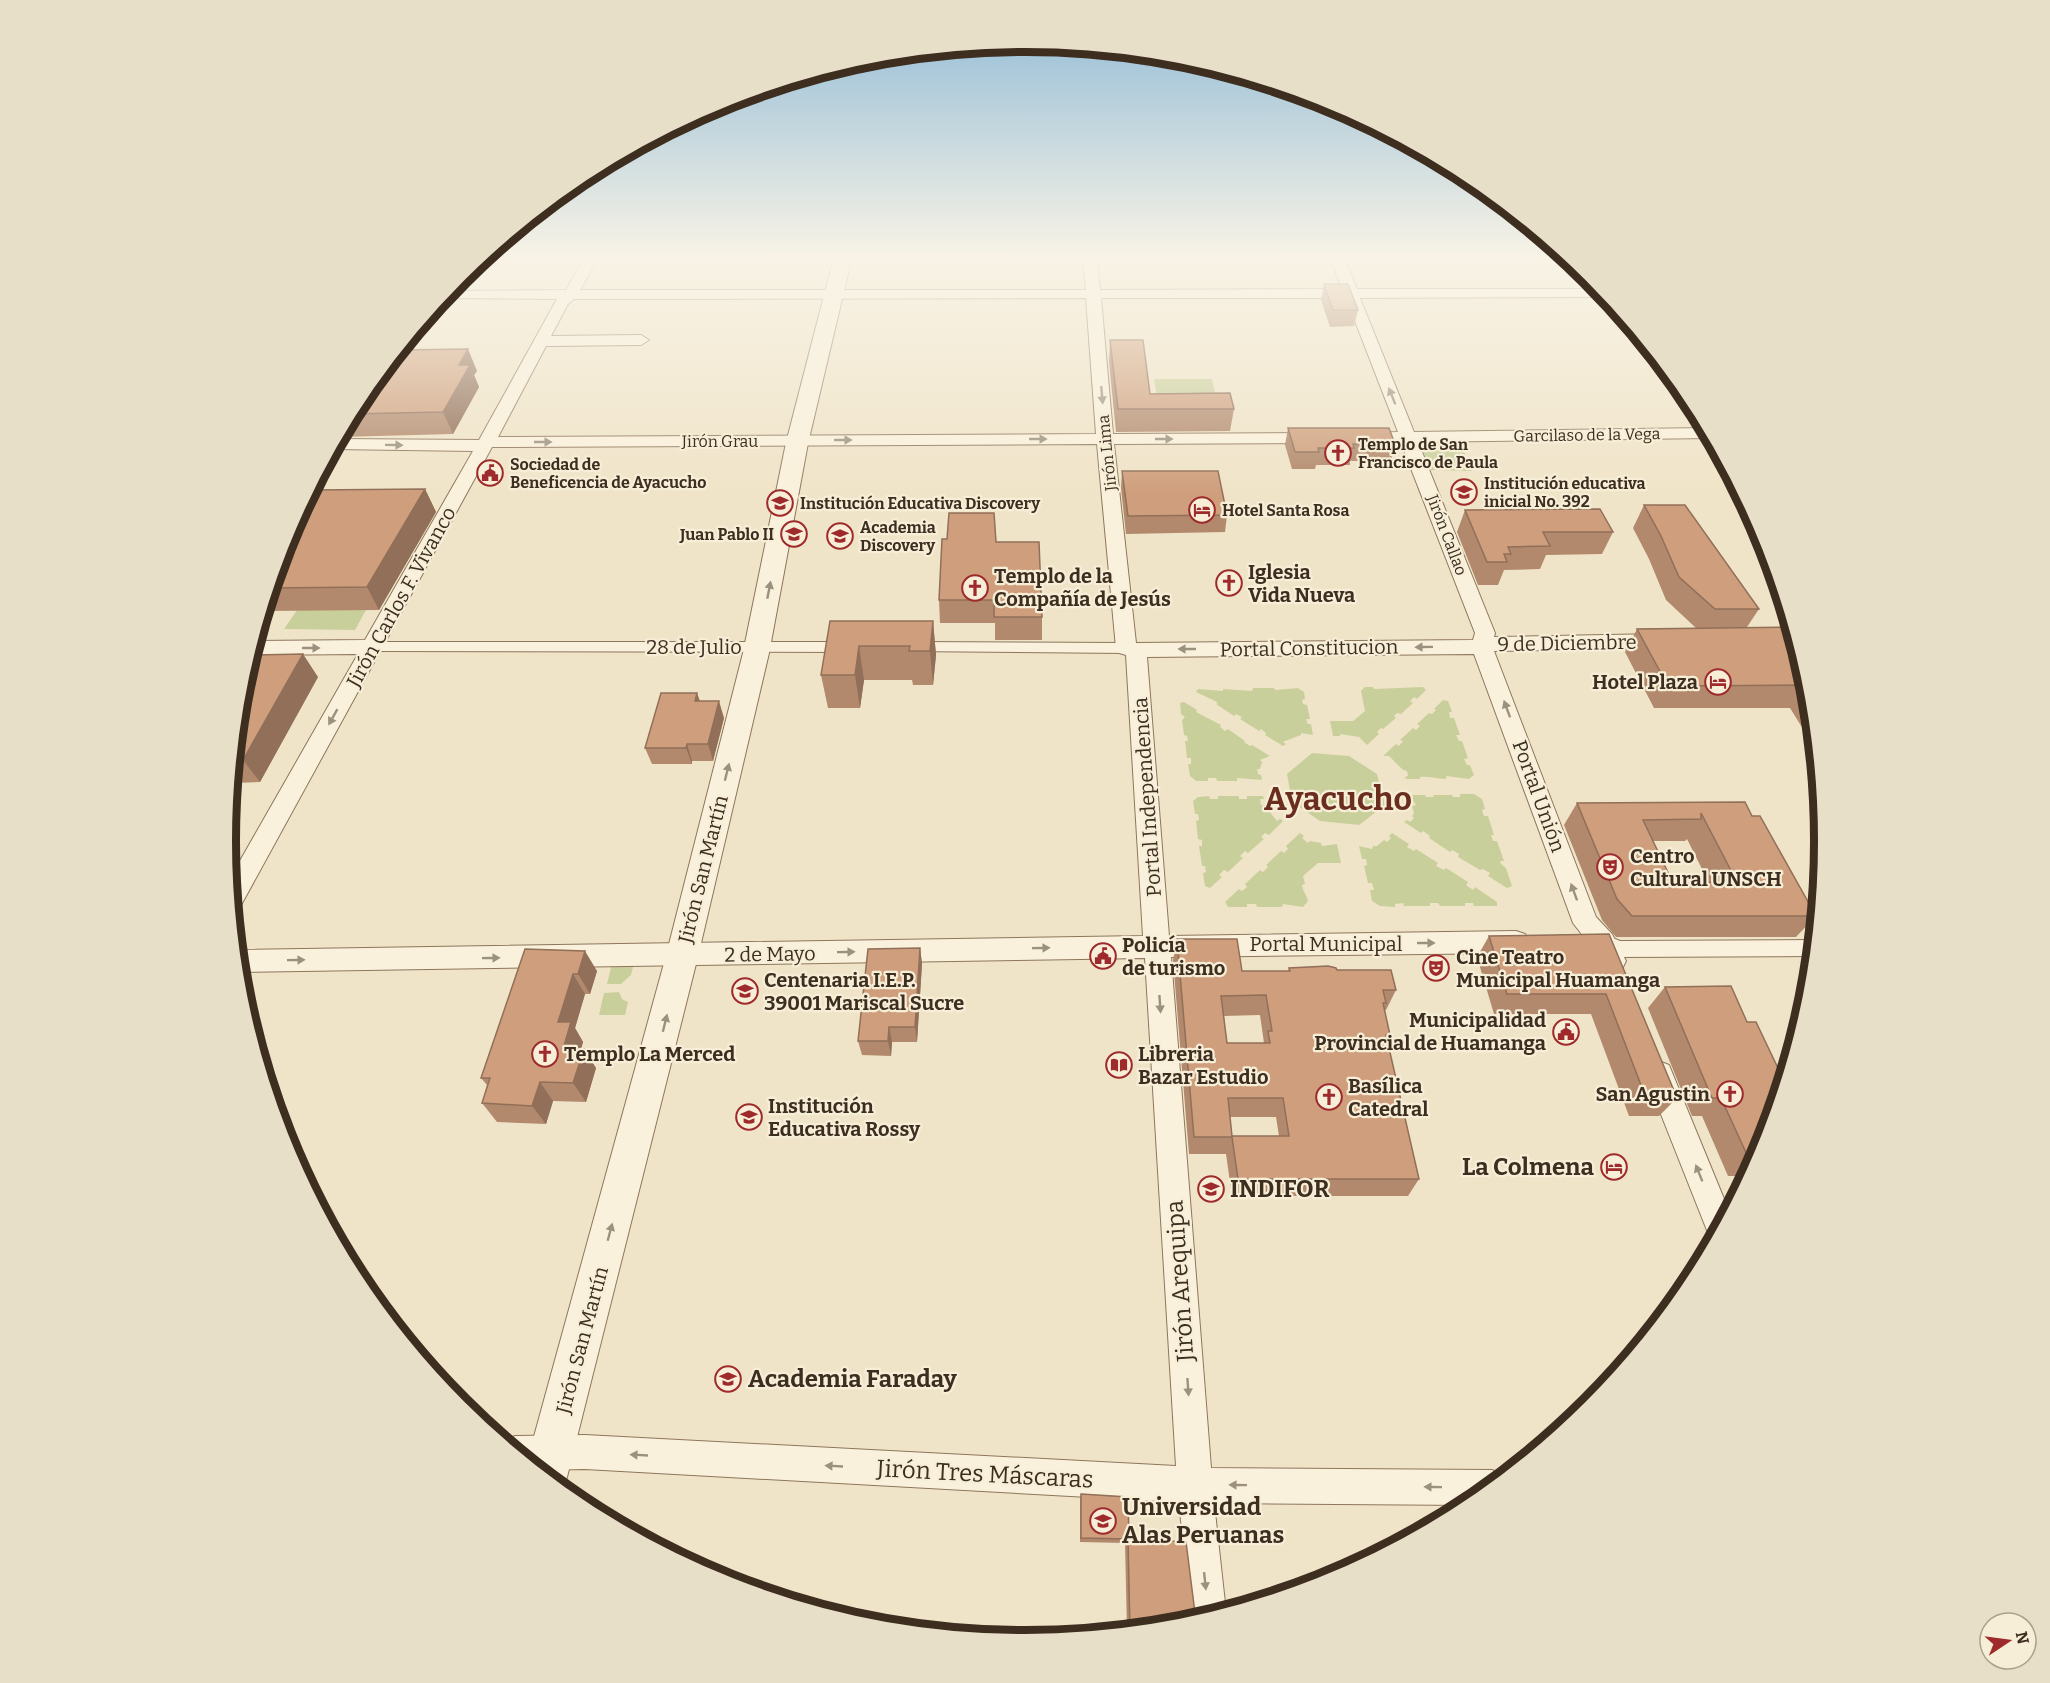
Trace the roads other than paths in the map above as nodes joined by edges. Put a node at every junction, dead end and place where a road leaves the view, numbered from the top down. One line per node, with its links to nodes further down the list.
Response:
1 (543, 336): 6 (street, Jirón Carlos F. Vivanco)
2 (823, 336): 10 (street, Jirón San Martín)
3 (1097, 336): 9 (street, Jirón Lima, one-way to 9)
4 (1367, 336): 8 (street, Jirón Callao, one-way to 4)
5 (641, 340): 6 (street)
6 (540, 341): 12 (street, Jirón Carlos F. Vivanco)
7 (1699, 433): 8 (street, Garcilaso de la Vega)
8 (1408, 437): 9 (street, Garcilaso de la Vega, one-way to 8); 17 (street, Jirón Callao)
9 (1106, 439): 10 (street, Jirón Grau, one-way to 9); 20 (street, Jirón Lima)
10 (798, 441): 12 (street, Jirón Grau, one-way to 10); 14 (street, Jirón San Martín, one-way to 10)
11 (344, 444): 12 (street, Jirón Grau, one-way to 12)
12 (484, 445): 19 (street, Jirón Carlos F. Vivanco)
13 (1683, 641): 17 (street, 9 de Diciembre)
14 (757, 647): 15 (street, 28 de Julio); 19 (street, 28 de Julio); 25 (street, Jirón San Martín, one-way to 14)
15 (871, 647)
16 (894, 647): 20 (street)
17 (1482, 647): 20 (street, Portal Constitucion, one-way to 20); 22 (street, Portal Unión, one-way to 17)
18 (260, 648): 19 (street, 28 de Julio, one-way to 19)
19 (372, 648): 21 (street, Jirón Carlos F. Vivanco, one-way to 21)
20 (1131, 649): 23 (street, Portal Independencia)
21 (238, 888)
22 (1603, 942): 23 (street, Portal Municipal, one-way to 22); 24 (street); 27 (street, Portal Unión)
23 (1158, 945): 25 (street, 2 de Mayo, one-way to 23); 31 (street, Jirón Arequipa, one-way to 31)
24 (1806, 948)
25 (682, 956): 26 (street, 2 de Mayo, one-way to 25); 30 (street, Jirón San Martín, one-way to 25)
26 (246, 961)
27 (1623, 986)
28 (1650, 1052): 29 (street, one-way to 28)
29 (1717, 1219)
30 (538, 1460): 31 (street, Jirón Tres Máscaras, one-way to 30)
31 (1195, 1485): 32 (street, Jirón Tres Máscaras, one-way to 31); 33 (street, Jirón Arequipa, one-way to 33)
32 (1477, 1488)
33 (1207, 1609)

